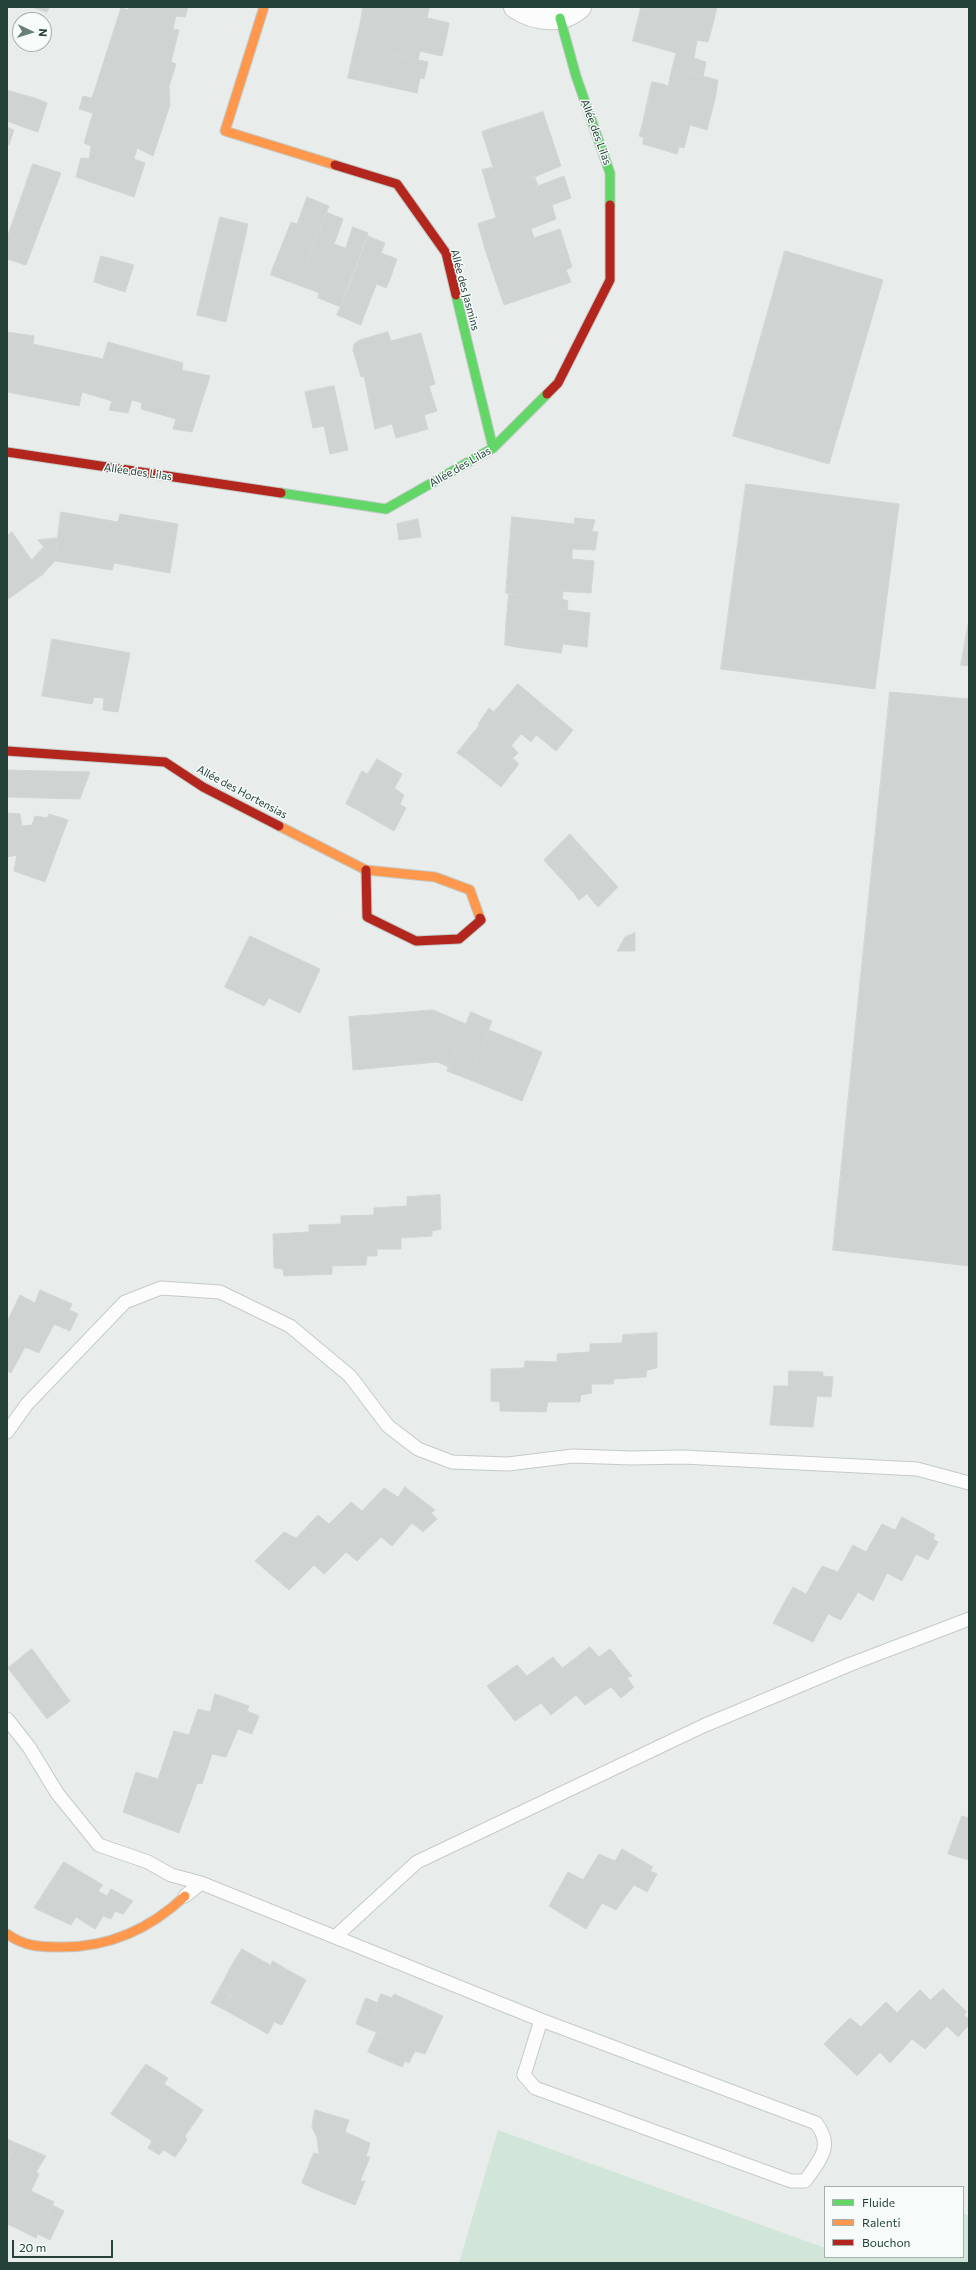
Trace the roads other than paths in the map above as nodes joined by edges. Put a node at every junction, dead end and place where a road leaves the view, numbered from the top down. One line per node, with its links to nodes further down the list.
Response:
1 (264, 7): 5 (street, Allée des Jasmins)
2 (515, 7): 4 (street)
3 (580, 7): 4 (street)
4 (560, 18): 5 (street, Allée des Lilas)
5 (493, 448): 6 (street, Allée des Lilas)
6 (7, 452)
7 (7, 751): 8 (street, Allée des Hortensias)
8 (366, 870): 8 (street, Allée des Hortensias)
9 (7, 1432): 10 (lane)
10 (969, 1483)
11 (969, 1619): 16 (lane)
12 (7, 1719): 13 (lane)
13 (201, 1883): 14 (lane); 16 (lane)
14 (185, 1896): 15 (street)
15 (7, 1934)
16 (335, 1937): 17 (lane)
17 (540, 2020): 17 (lane)

